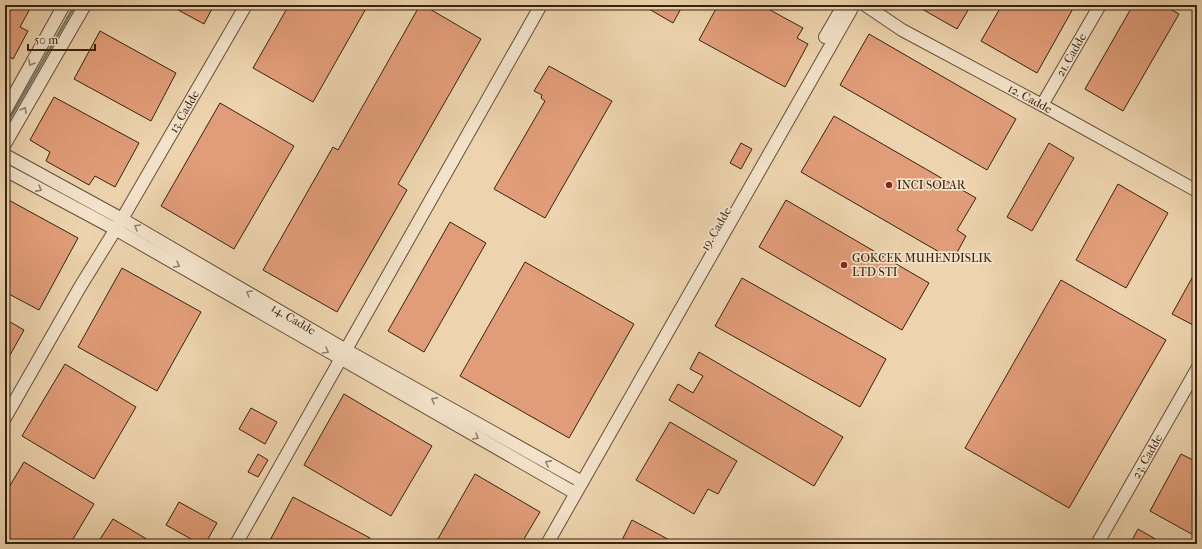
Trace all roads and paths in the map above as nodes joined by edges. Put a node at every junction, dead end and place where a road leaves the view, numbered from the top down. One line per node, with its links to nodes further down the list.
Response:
1 (64, 5): 9 (lane, one-way to 9)
2 (85, 5): 10 (lane, one-way to 2)
3 (246, 5): 14 (lane, 13. Cadde)
4 (541, 5): 15 (lane)
5 (864, 5): 7 (lane); 8 (lane, 12. Cadde)
6 (1100, 5): 8 (lane, 21. Cadde)
7 (846, 7): 18 (lane, 19. Cadde)
8 (1042, 105): 13 (lane, 12. Cadde)
9 (5, 110)
10 (5, 144)
11 (5, 155): 14 (lane, 14. Cadde)
12 (5, 170): 14 (lane, one-way to 14)
13 (1197, 191)
14 (119, 224): 15 (lane, 14. Cadde); 17 (lane, 13. Cadde)
15 (343, 355): 18 (lane, 14. Cadde, one-way to 15); 19 (lane, one-way to 19); 20 (lane)
16 (1197, 369): 22 (lane, 23. Cadde)
17 (5, 418)
18 (582, 482): 19 (lane, 19. Cadde)
19 (575, 493): 21 (lane, 19. Cadde)
20 (236, 544)
21 (547, 544)
22 (1097, 544)

